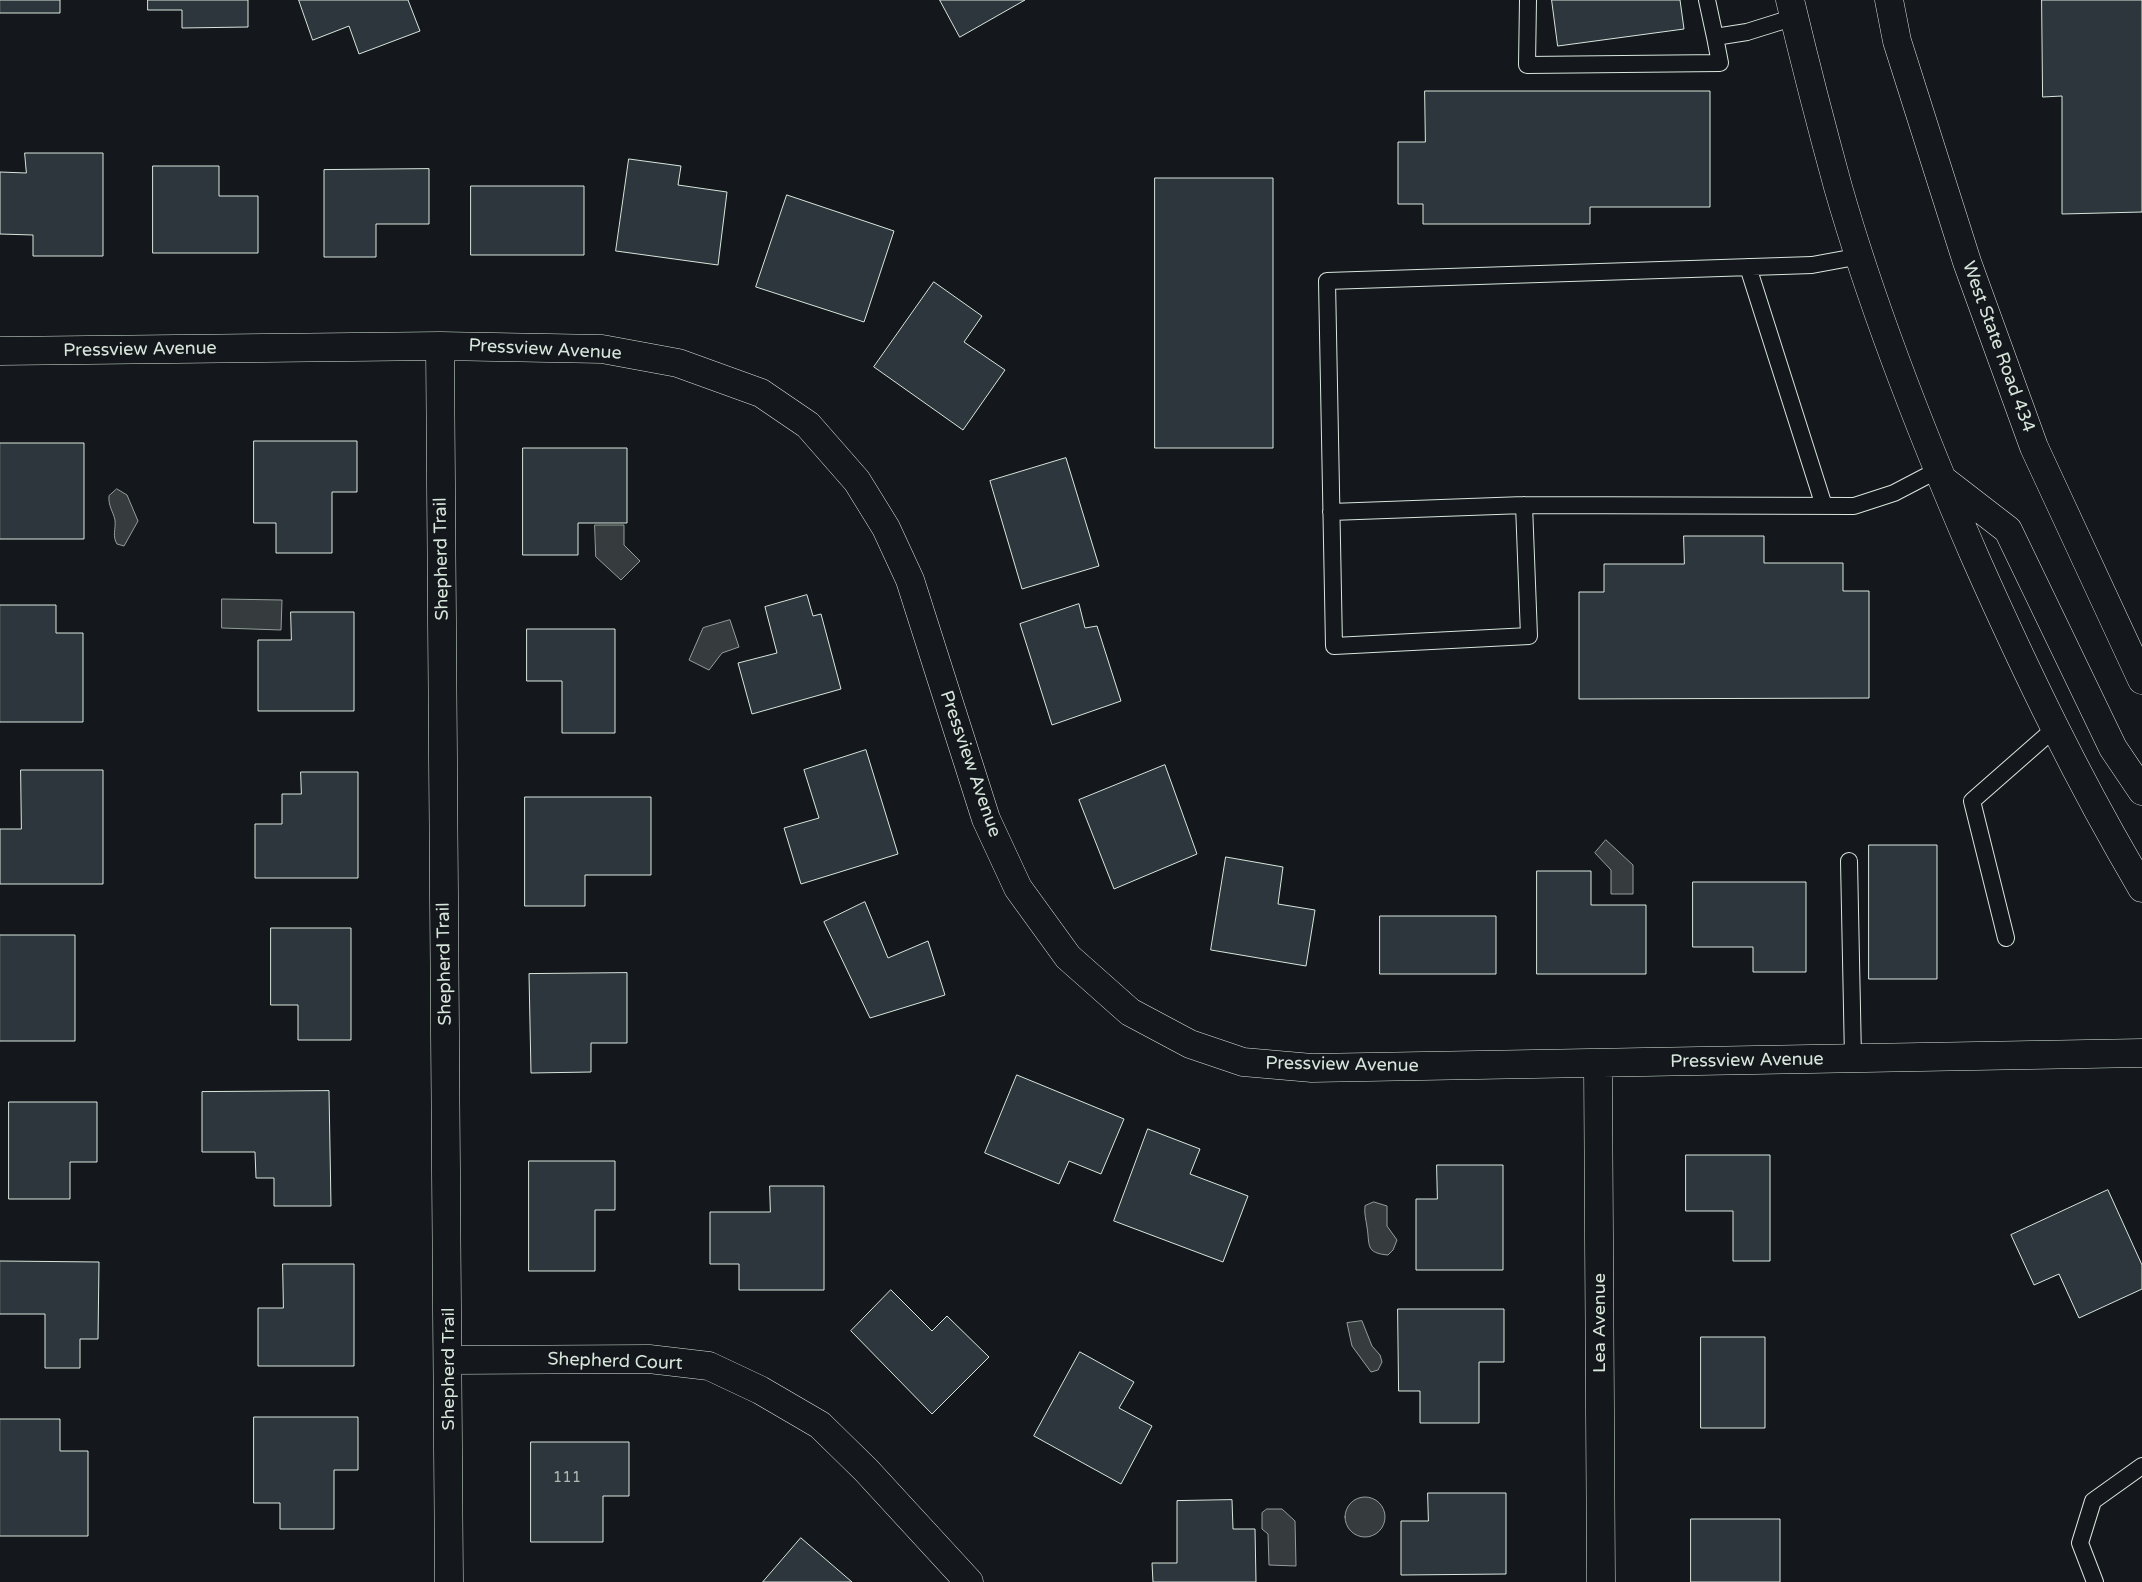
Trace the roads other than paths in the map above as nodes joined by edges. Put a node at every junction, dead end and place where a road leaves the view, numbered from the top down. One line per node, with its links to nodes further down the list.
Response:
1 (1528, 0): 5 (lane)
2 (1707, 0): 5 (lane)
3 (1889, 0): 14 (street, West State Road 434)
4 (1793, 9): 5 (lane); 6 (street)
5 (1715, 37)
6 (1861, 256): 7 (lane); 10 (street)
7 (1748, 267): 12 (lane); 13 (lane)
8 (440, 346): 9 (street, Pressview Avenue); 22 (street, Pressview Avenue); 23 (street, Shepherd Trail)
9 (0, 352)
10 (1939, 474): 12 (lane); 15 (street); 16 (street)
11 (1524, 505): 12 (lane); 13 (lane); 13 (lane)
12 (1824, 506)
13 (1331, 512)
14 (2142, 680)
15 (2054, 729): 18 (street); 19 (lane)
16 (2142, 791)
17 (1849, 861): 21 (lane)
18 (2142, 888)
19 (2006, 938)
20 (2142, 1053): 21 (street, Pressview Avenue)
21 (1853, 1058): 22 (street, Pressview Avenue)
22 (1598, 1064): 27 (street, Lea Avenue)
23 (449, 1360): 25 (street, Shepherd Trail); 26 (street, Shepherd Court)
24 (2142, 1466): 28 (lane)
25 (449, 1582)
26 (969, 1582)
27 (1601, 1582)
28 (2095, 1582)

